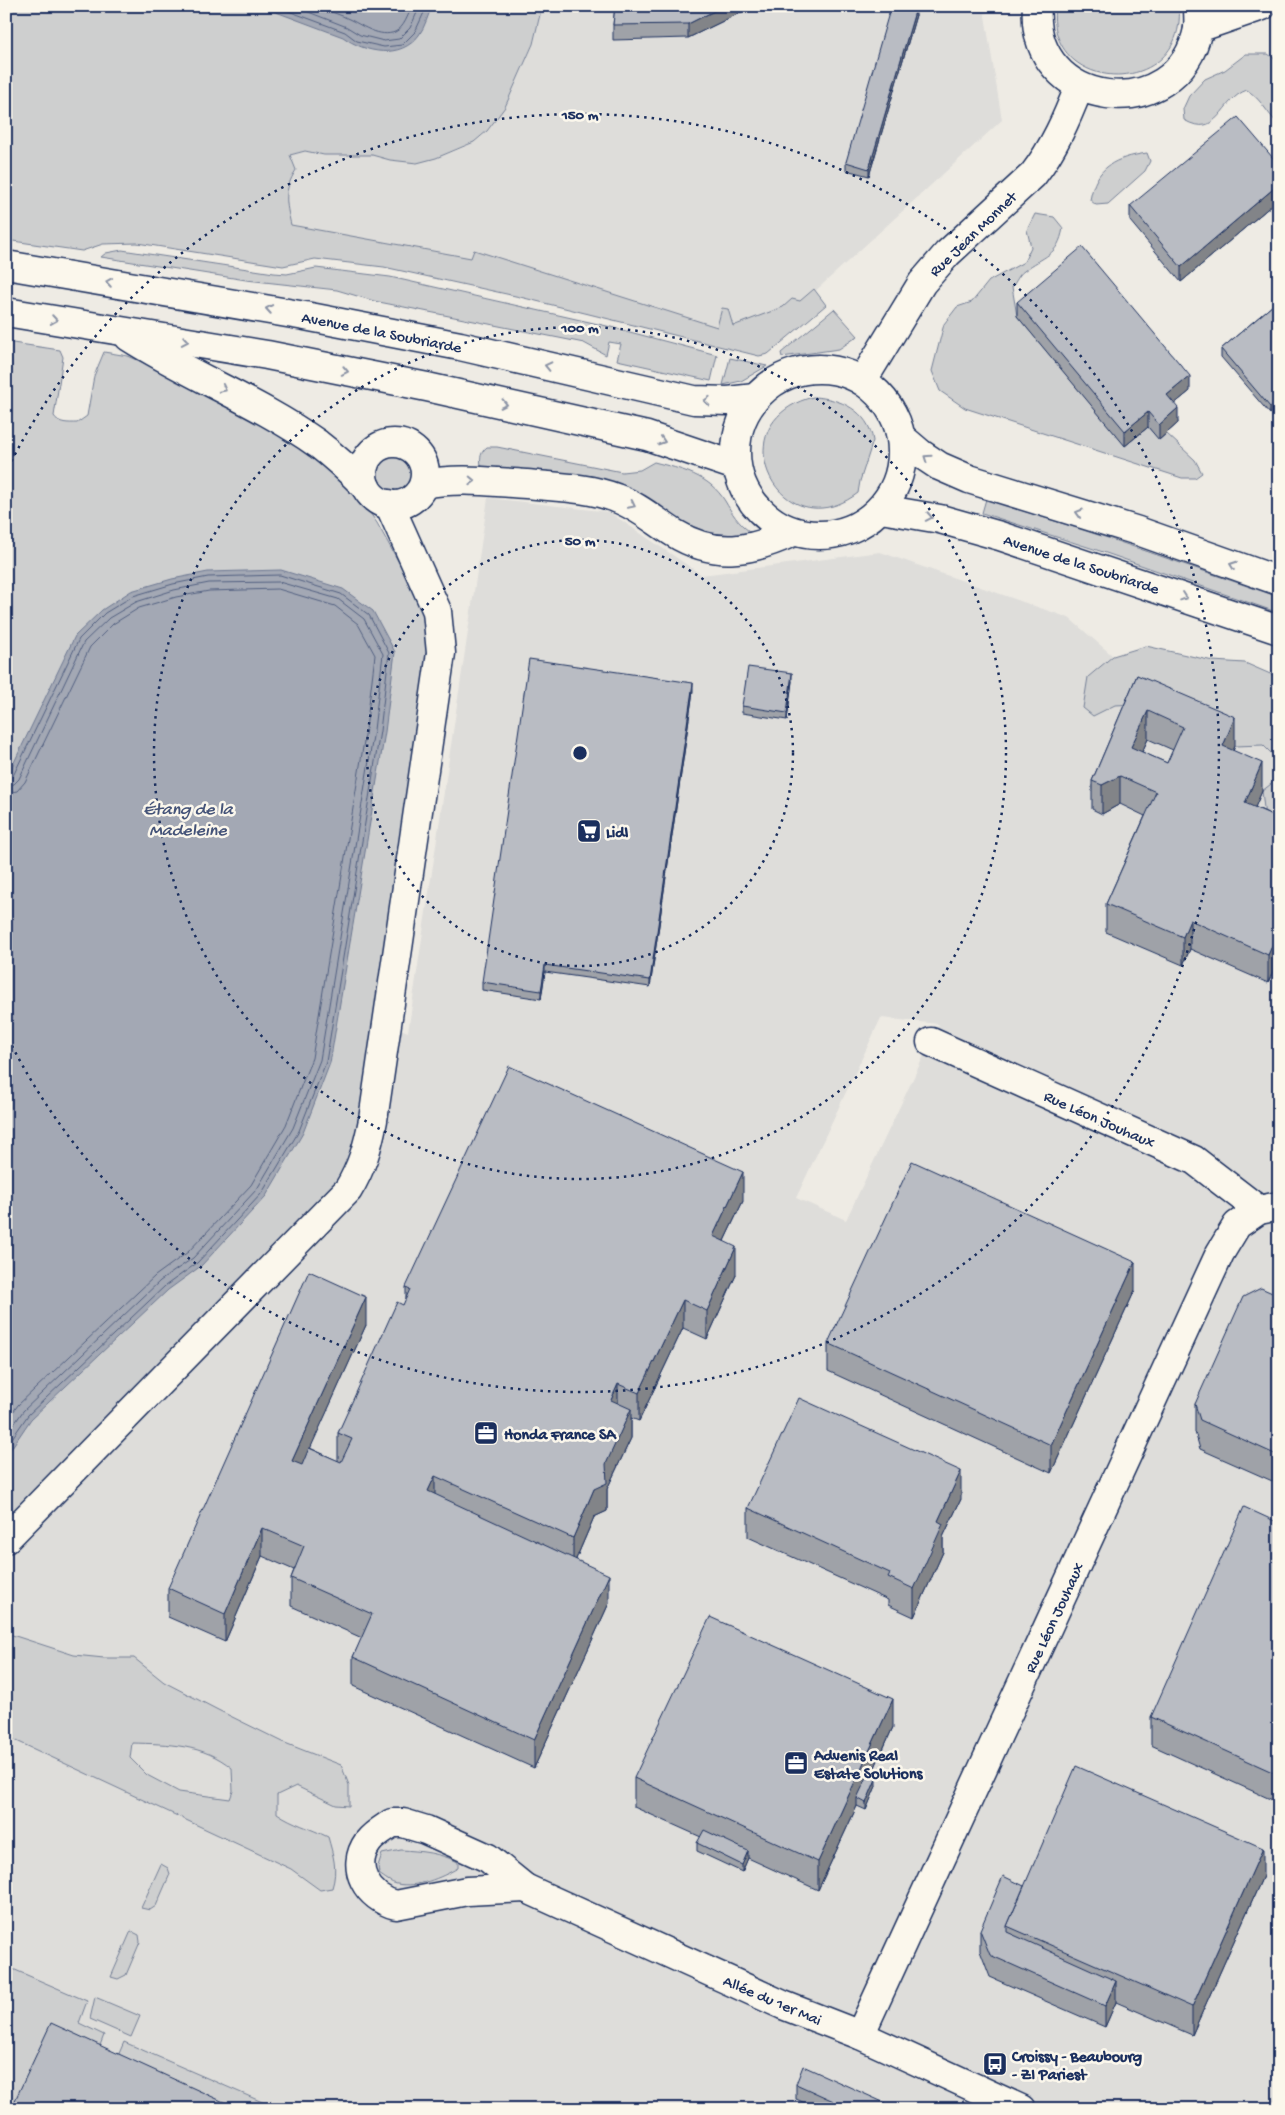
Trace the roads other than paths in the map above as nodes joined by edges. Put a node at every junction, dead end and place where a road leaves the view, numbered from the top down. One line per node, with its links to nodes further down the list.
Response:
1 (1036, 6): 5 (street)
2 (1262, 7): 3 (street); 4 (street)
3 (1279, 9)
4 (1198, 17): 5 (street)
5 (1079, 87): 9 (street, Rue Jean Monnet)
6 (6, 265): 10 (street, Avenue de la Soubriarde, one-way to 6)
7 (6, 312): 8 (street, one-way to 8)
8 (120, 330): 12 (street, one-way to 12); 14 (street, one-way to 14)
9 (862, 380): 10 (street); 11 (street)
10 (755, 398): 12 (street)
11 (901, 437): 16 (street); 18 (street, one-way to 11)
12 (736, 466): 17 (street)
13 (424, 484): 14 (street); 15 (street); 17 (street, one-way to 17)
14 (366, 487): 15 (street)
15 (389, 504): 22 (street)
16 (881, 509): 17 (street); 19 (street, Avenue de la Soubriarde, one-way to 19)
17 (793, 532)
18 (1279, 581)
19 (1279, 630)
20 (931, 1042): 21 (street, Rue Léon Jouhaux)
21 (1269, 1208): 24 (street, Rue Léon Jouhaux)
22 (6, 1539)
23 (525, 1888): 23 (street, Allée du 1er Mai); 24 (street, Allée du 1er Mai)
24 (860, 2035): 25 (street, Allée du 1er Mai)
25 (1021, 2109)

